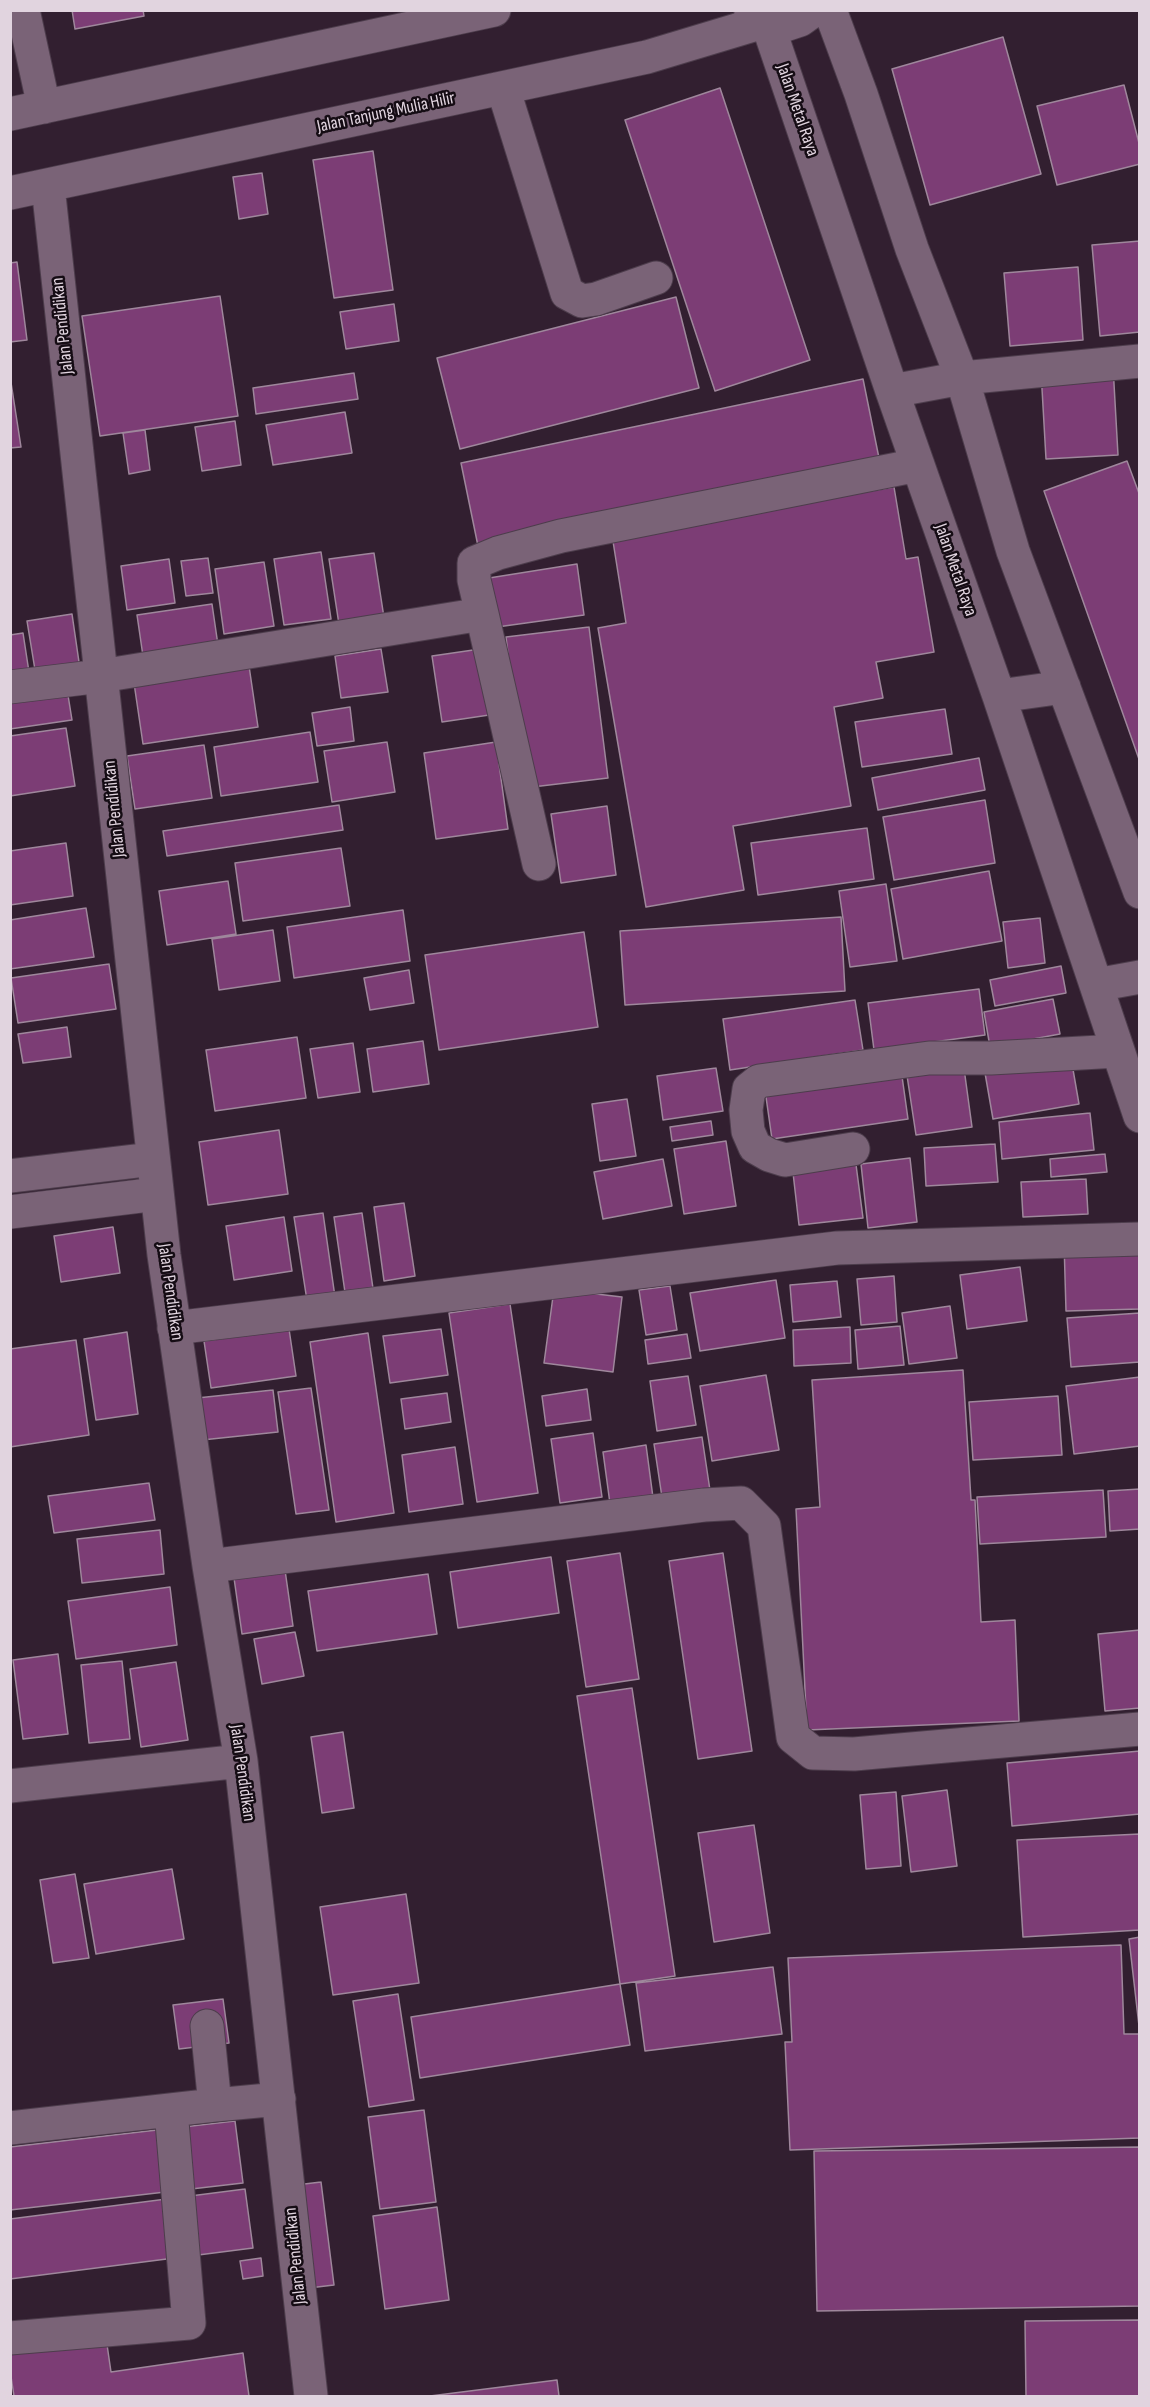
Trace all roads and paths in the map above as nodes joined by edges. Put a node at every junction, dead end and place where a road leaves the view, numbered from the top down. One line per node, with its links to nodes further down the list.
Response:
1 (23, 10): 7 (street)
2 (494, 10): 7 (street)
3 (814, 10): 5 (street, Jalan Tanjung Mulia Hilir)
4 (830, 10): 13 (street)
5 (755, 20): 6 (street, Jalan Tanjung Mulia Hilir); 13 (street, Jalan Metal Raya)
6 (503, 88): 9 (street, Jalan Tanjung Mulia Hilir); 11 (street)
7 (44, 107): 8 (street)
8 (10, 114)
9 (48, 186): 10 (street, Jalan Tanjung Mulia Hilir); 16 (street, Jalan Pendidikan)
10 (10, 193)
11 (656, 278)
12 (1140, 361): 13 (street)
13 (925, 384): 14 (street, Jalan Metal Raya); 18 (street)
14 (918, 465): 15 (street); 19 (street, Jalan Metal Raya)
15 (482, 614): 16 (street); 20 (street)
16 (101, 676): 17 (street); 27 (street, Jalan Pendidikan)
17 (10, 687)
18 (1064, 687): 19 (street); 21 (street)
19 (999, 696): 23 (street, Jalan Metal Raya)
20 (539, 864)
21 (1140, 892)
22 (1140, 977): 23 (street)
23 (1096, 986): 24 (street, Jalan Metal Raya)
24 (1118, 1051): 25 (street, Jalan Metal Raya); 26 (street)
25 (1137, 1099)
26 (853, 1149)
27 (153, 1159): 28 (street); 29 (street, Jalan Pendidikan)
28 (10, 1176)
29 (157, 1194): 30 (street); 32 (street, Jalan Pendidikan)
30 (10, 1212)
31 (1140, 1239): 32 (street)
32 (174, 1328): 33 (street, Jalan Pendidikan)
33 (209, 1566): 34 (street); 35 (street, Jalan Pendidikan)
34 (1140, 1729)
35 (242, 1761): 36 (street); 38 (street, Jalan Pendidikan)
36 (10, 1786)
37 (207, 2026): 39 (street)
38 (279, 2099): 39 (street); 43 (street, Jalan Pendidikan)
39 (215, 2105): 40 (street)
40 (171, 2110): 41 (street); 42 (street)
41 (10, 2128)
42 (10, 2338)
43 (311, 2397)

